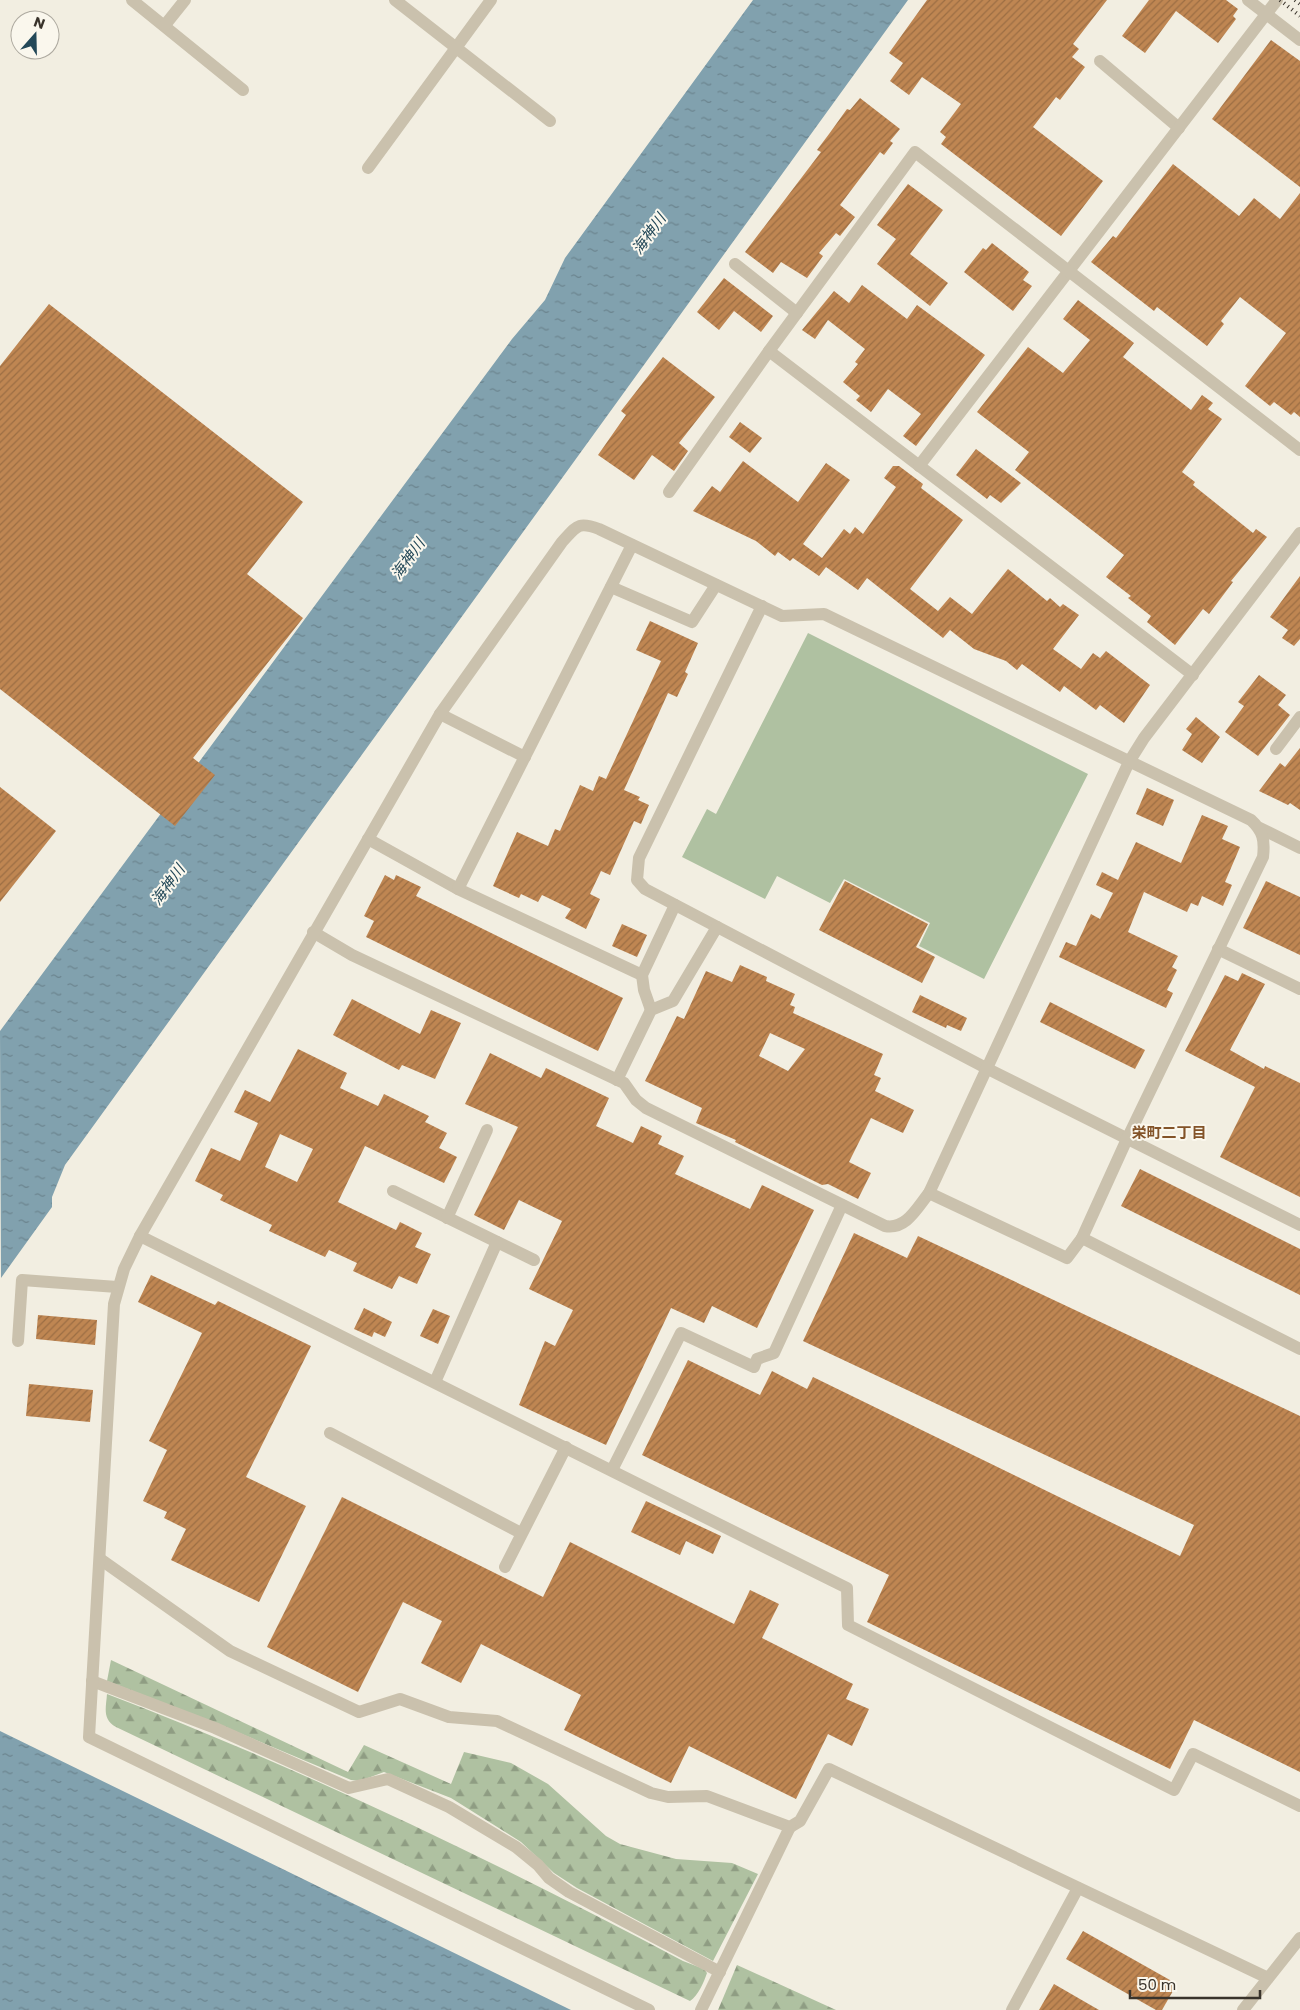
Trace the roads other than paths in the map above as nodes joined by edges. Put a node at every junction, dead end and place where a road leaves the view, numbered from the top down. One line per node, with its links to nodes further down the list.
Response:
1 (132, 0): 8 (street)
2 (185, 0): 8 (street)
3 (395, 0): 10 (street)
4 (491, 0): 10 (street)
5 (1248, 0): 7 (street)
6 (1277, 0): 7 (street)
7 (1266, 14): 9 (street); 14 (street)
8 (165, 25): 12 (street)
9 (1300, 40)
10 (457, 48): 13 (street); 15 (street)
11 (1100, 61): 14 (street)
12 (243, 90)
13 (550, 121)
14 (1179, 128): 17 (street)
15 (368, 168)
16 (735, 264): 18 (street)
17 (1069, 272): 18 (street); 20 (street); 21 (street)
18 (797, 313): 19 (street)
19 (769, 350): 21 (street); 22 (street)
20 (1300, 450)
21 (919, 466): 28 (street)
22 (670, 492)
23 (1300, 533): 28 (street)
24 (632, 545): 25 (street); 26 (street); 29 (street)
25 (716, 585): 26 (street); 27 (street)
26 (611, 586): 32 (street)
27 (762, 606): 33 (street); 38 (street)
28 (1193, 675): 33 (street)
29 (440, 714): 32 (street); 35 (street)
30 (1300, 718): 31 (street)
31 (1276, 749)
32 (525, 757): 37 (street)
33 (1129, 762): 34 (street); 45 (street)
34 (1260, 828): 36 (street); 41 (street)
35 (368, 839): 37 (street); 40 (street)
36 (1300, 848)
37 (458, 889): 42 (street)
38 (676, 906): 39 (street); 42 (street)
39 (717, 927): 44 (street); 45 (street)
40 (312, 932): 46 (street); 54 (street)
41 (1218, 949): 43 (street); 48 (street)
42 (642, 975): 44 (street)
43 (1300, 989)
44 (651, 1010): 46 (street)
45 (988, 1069): 48 (street); 50 (street)
46 (617, 1080): 51 (street)
47 (487, 1130): 52 (street)
48 (1127, 1138): 53 (street); 55 (street)
49 (394, 1191): 52 (street)
50 (929, 1193): 51 (street); 55 (street)
51 (842, 1205): 64 (street)
52 (447, 1218): 56 (street)
53 (1300, 1225)
54 (140, 1236): 58 (street); 61 (street)
55 (1082, 1238): 60 (street)
56 (497, 1242): 57 (street); 61 (street)
57 (534, 1260)
58 (118, 1287): 59 (street); 66 (street)
59 (18, 1341)
60 (1300, 1349)
61 (435, 1382): 63 (street)
62 (330, 1433): 65 (street)
63 (566, 1447): 64 (street); 65 (street)
64 (612, 1470): 69 (street)
65 (521, 1533): 67 (street)
66 (100, 1559): 68 (street); 70 (street)
67 (505, 1567)
68 (92, 1681): 73 (street); 75 (street)
69 (1300, 1806)
70 (790, 1827): 71 (street); 73 (street)
71 (1078, 1888): 74 (street); 77 (street)
72 (1300, 1938): 74 (street)
73 (720, 1972): 76 (street)
74 (1268, 1978): 78 (street)
75 (649, 2010)
76 (701, 2010)
77 (1012, 2010)
78 (1243, 2010)

